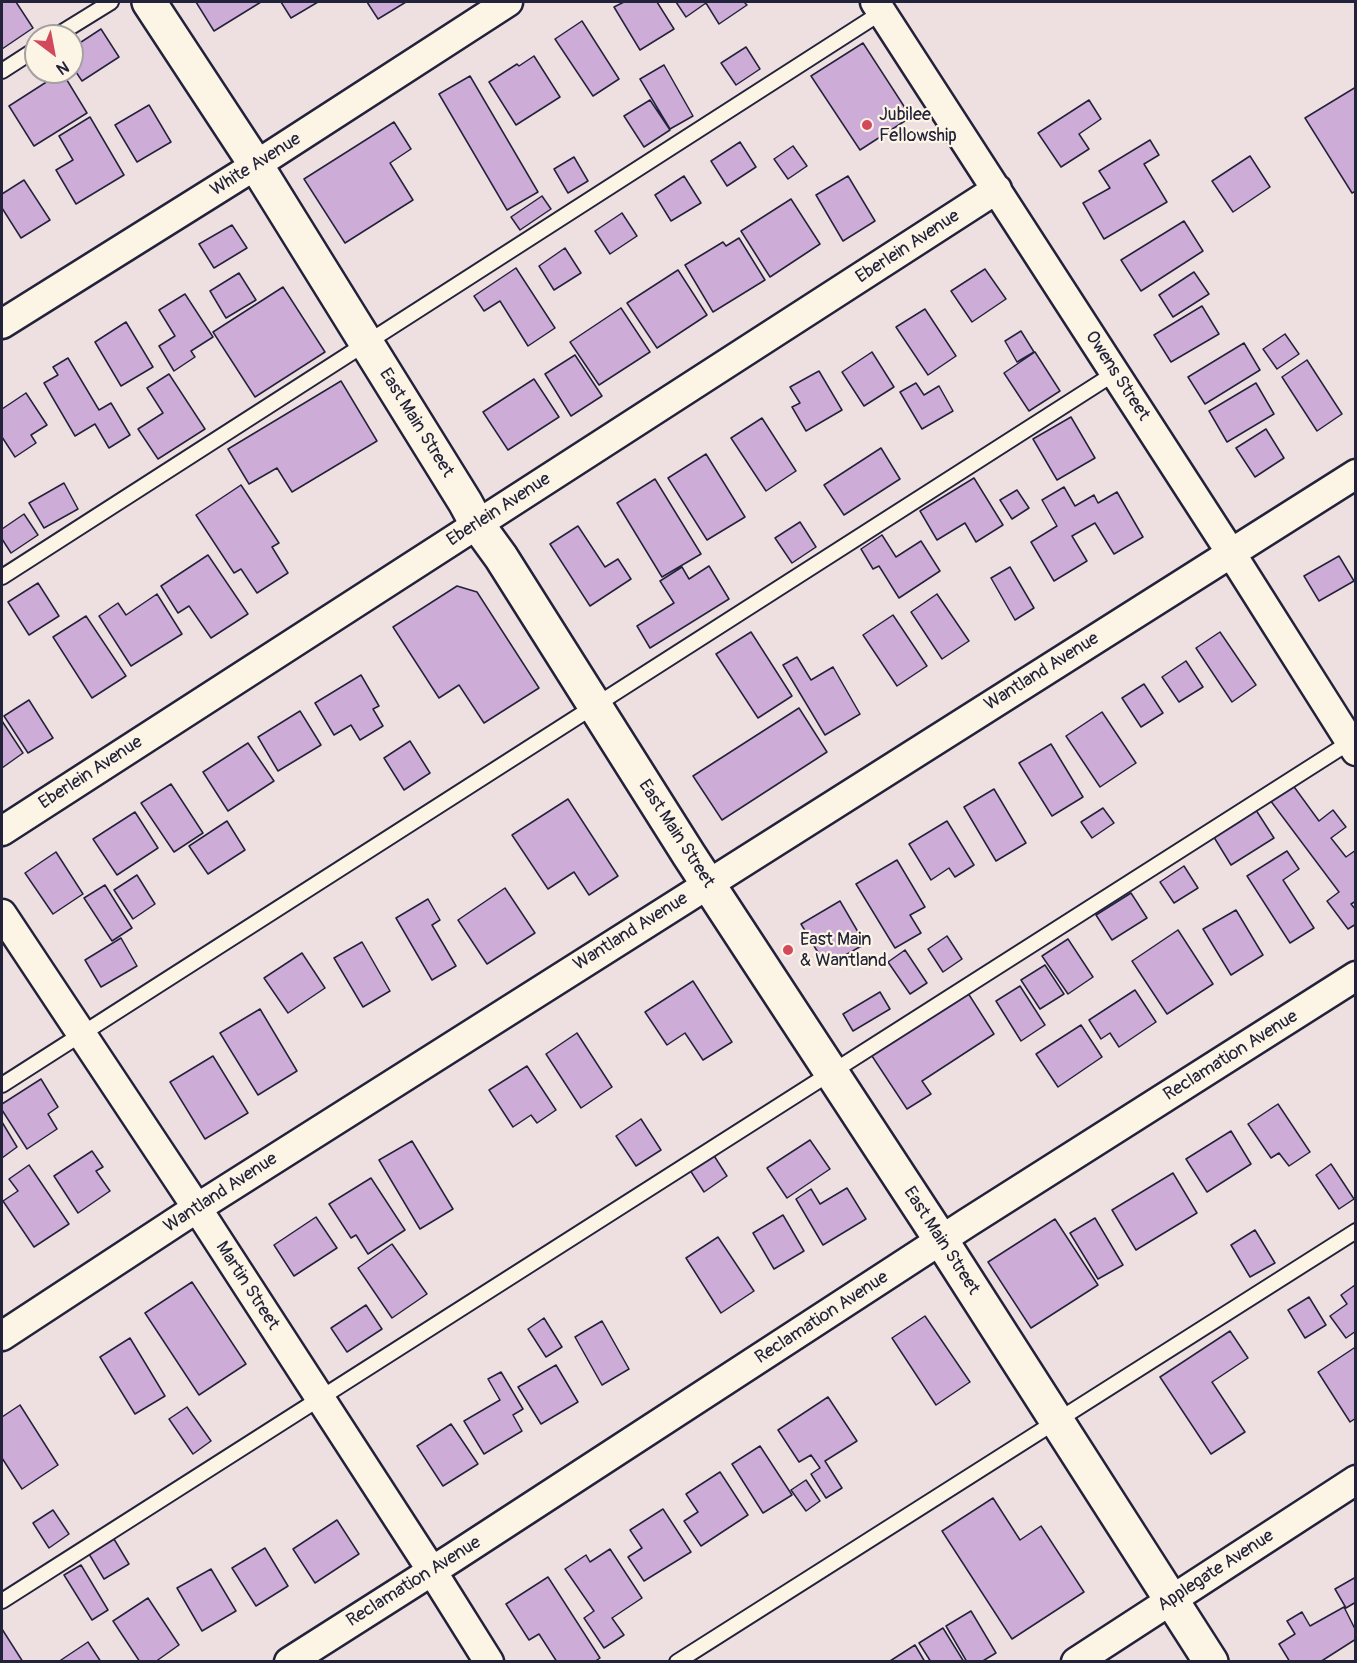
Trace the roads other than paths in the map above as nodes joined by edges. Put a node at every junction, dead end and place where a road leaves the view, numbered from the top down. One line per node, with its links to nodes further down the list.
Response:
1 (111, 2): 5 (lane)
2 (149, 2): 8 (street, East Main Street)
3 (508, 2): 8 (street, White Avenue)
4 (879, 7): 9 (street, Owens Street); 11 (lane)
5 (76, 24)
6 (24, 57): 7 (lane)
7 (2, 71)
8 (256, 165): 10 (street, White Avenue); 11 (street, East Main Street)
9 (997, 189): 12 (street, Owens Street); 14 (street, Eberlein Avenue)
10 (2, 324)
11 (367, 344): 14 (street, East Main Street); 16 (lane)
12 (1115, 373): 15 (street, Owens Street); 17 (lane)
13 (1356, 474): 15 (street, Wantland Avenue)
14 (477, 524): 17 (street, East Main Street); 19 (street, Eberlein Avenue)
15 (1231, 553): 18 (street, Owens Street); 20 (street, Wantland Avenue)
16 (2, 577)
17 (595, 705): 20 (street, East Main Street); 23 (lane)
18 (1353, 746): 24 (lane)
19 (2, 831)
20 (708, 883): 24 (street, East Main Street); 26 (street, Wantland Avenue)
21 (2, 914): 23 (street, Martin Street)
22 (1356, 976): 28 (street, Reclamation Avenue)
23 (81, 1034): 25 (lane); 26 (street, Martin Street)
24 (831, 1072): 28 (street, East Main Street); 30 (lane)
25 (2, 1085)
26 (197, 1208): 29 (street, Wantland Avenue); 30 (street, Martin Street)
27 (1356, 1231): 31 (lane)
28 (941, 1240): 31 (street, East Main Street); 33 (street, Reclamation Avenue)
29 (2, 1336)
30 (320, 1398): 33 (street, Martin Street); 35 (lane)
31 (1057, 1422): 34 (street, East Main Street); 38 (lane)
32 (1356, 1480): 34 (street, Applegate Avenue)
33 (432, 1571): 36 (street, Reclamation Avenue); 37 (street, Martin Street)
34 (1171, 1600): 39 (street, Applegate Avenue); 40 (street, East Main Street)
35 (2, 1601)
36 (289, 1662)
37 (489, 1662)
38 (677, 1662)
39 (1076, 1662)
40 (1211, 1662)

